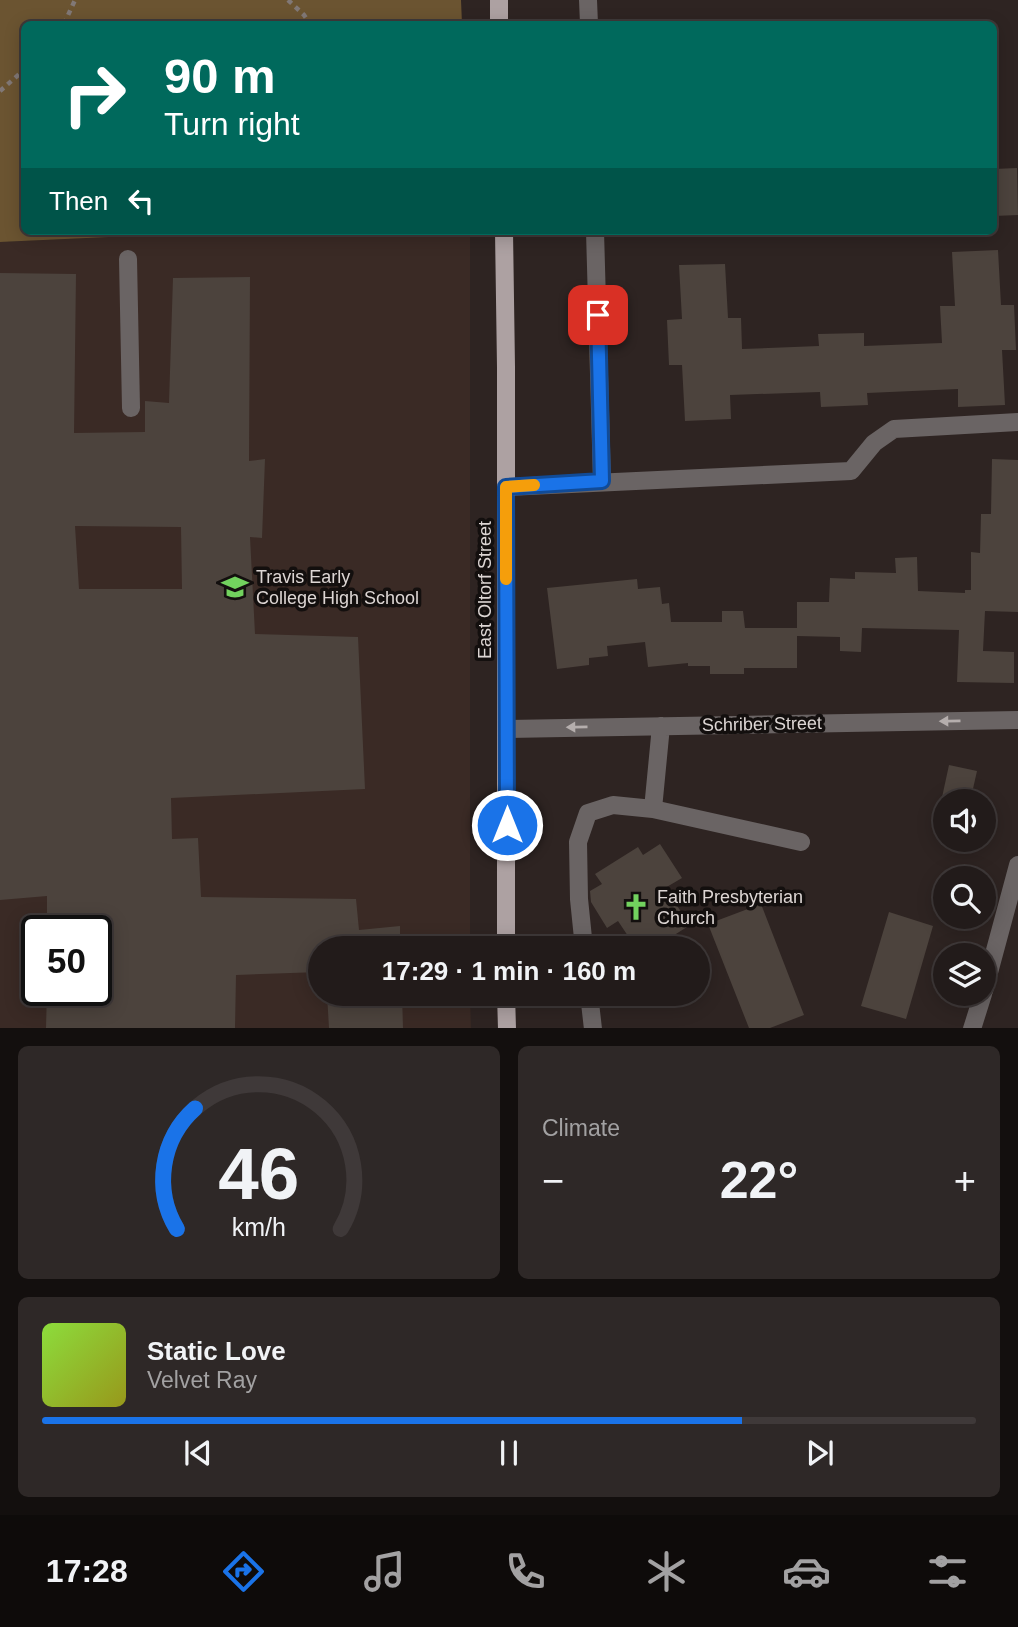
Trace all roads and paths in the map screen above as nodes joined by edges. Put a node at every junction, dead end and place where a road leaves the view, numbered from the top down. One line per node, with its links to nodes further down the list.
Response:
1 (75, 0): 5 (path)
2 (288, 0): 6 (path)
3 (499, 0): 7 (main road)
4 (588, 0): 8 (street)
5 (65, 21)
6 (308, 21)
7 (499, 21)
8 (589, 21)
9 (21, 73): 10 (path)
10 (0, 91)
11 (504, 235): 17 (main road, East Oltorf Street)
12 (595, 235): 16 (street)
13 (128, 259): 14 (street)
14 (131, 408)
15 (1018, 422): 16 (street)
16 (602, 481): 17 (street)
17 (506, 487): 20 (main road, East Oltorf Street)
18 (1018, 720): 19 (street, Schriber Street, one-way to 19)
19 (661, 726): 20 (street, Schriber Street, one-way to 20); 21 (street)
20 (506, 729): 25 (main road, East Oltorf Street)
21 (653, 809): 22 (street); 26 (street)
22 (801, 842)
23 (1018, 865): 24 (street)
24 (1014, 901): 27 (street)
25 (506, 936)
26 (583, 936)
27 (996, 954)
28 (506, 1006): 31 (main road)
29 (590, 1006): 32 (street)
30 (979, 1006): 33 (street)
31 (507, 1028)
32 (593, 1028)
33 (972, 1028)

